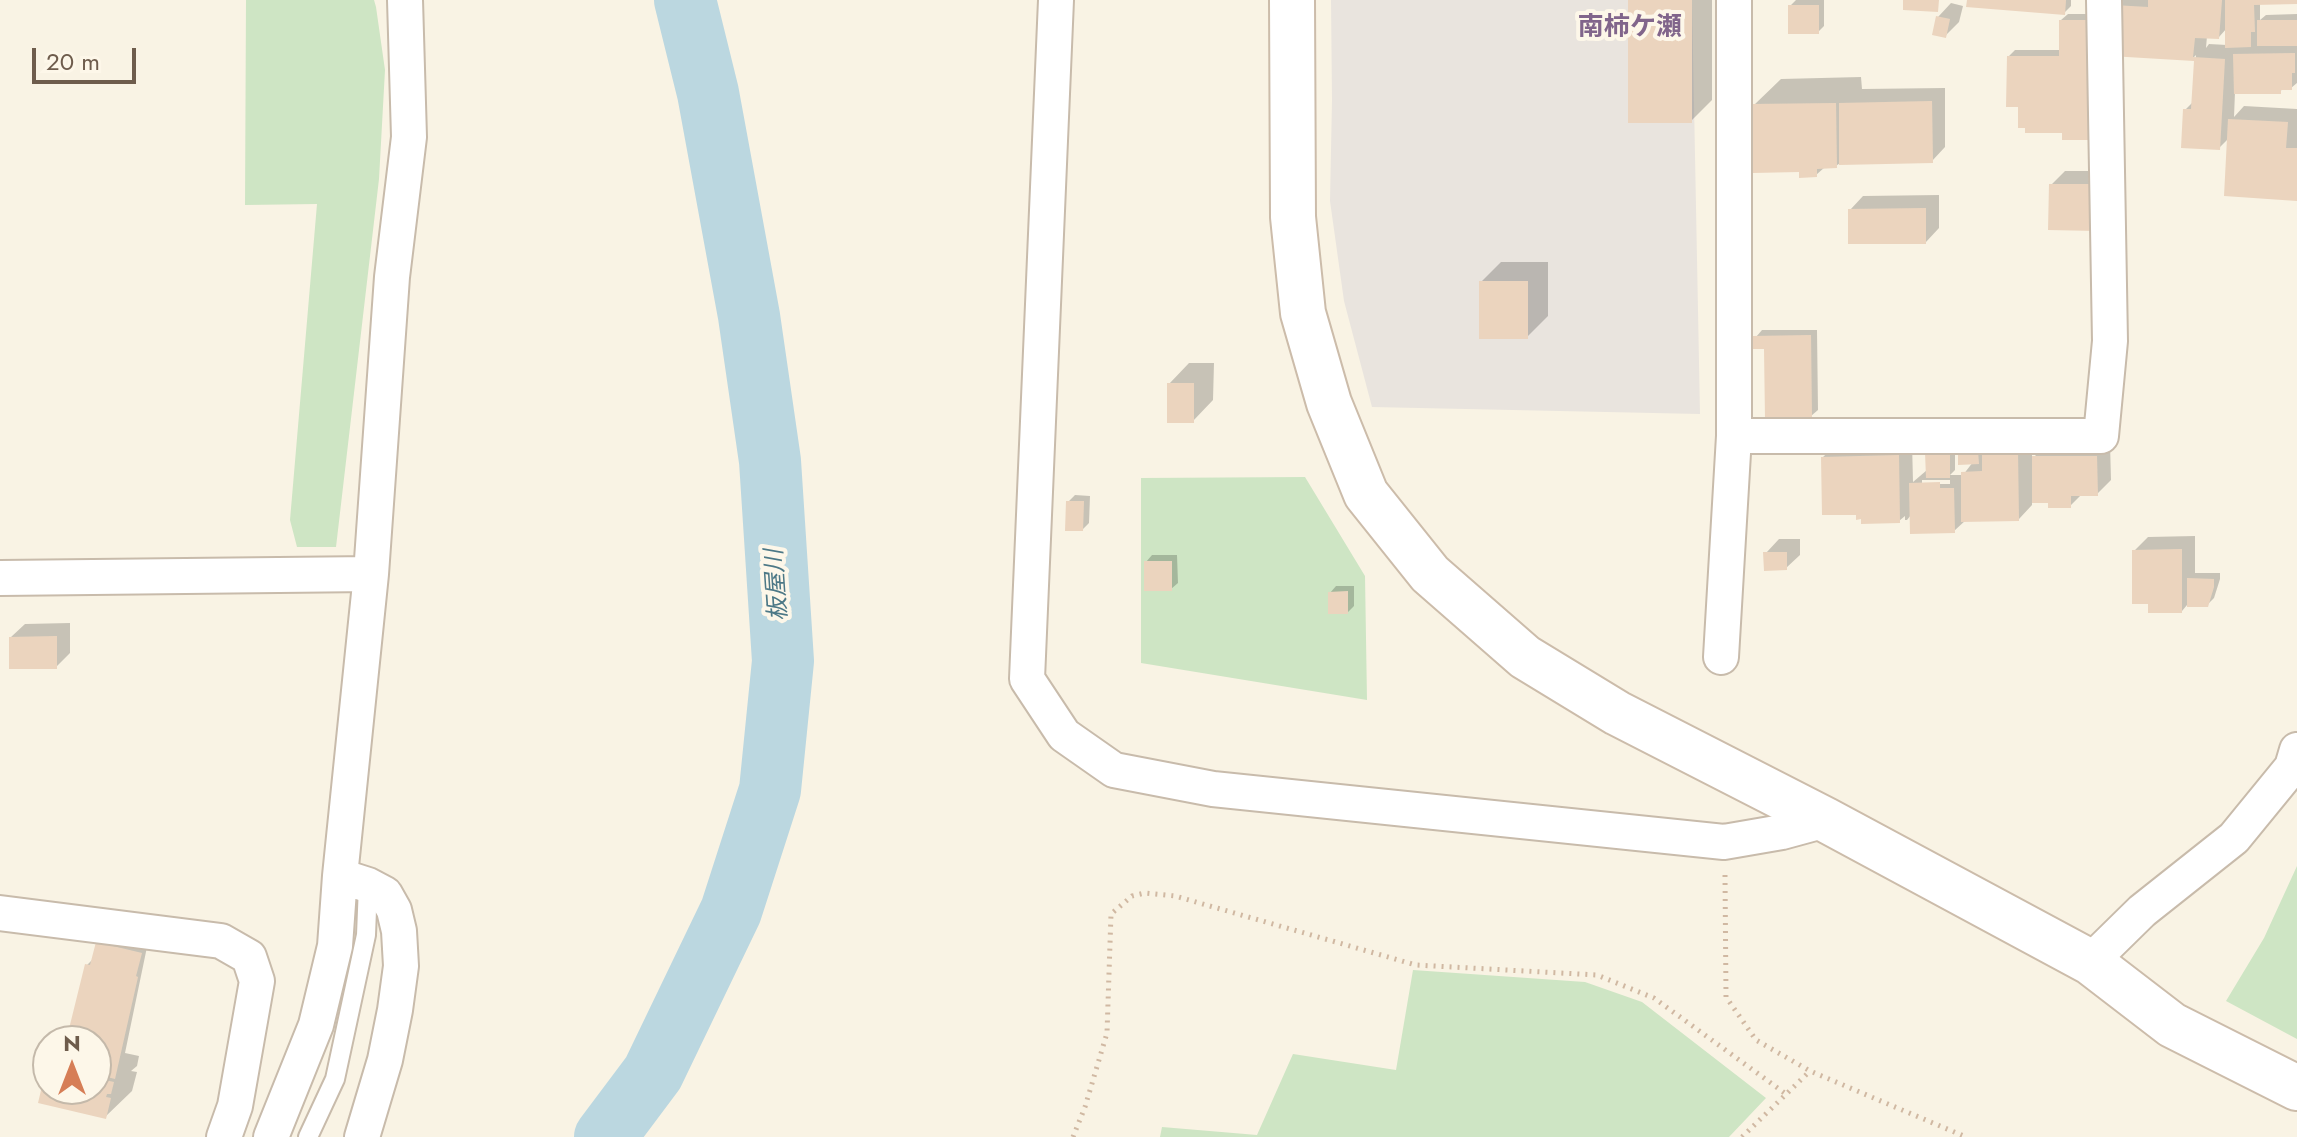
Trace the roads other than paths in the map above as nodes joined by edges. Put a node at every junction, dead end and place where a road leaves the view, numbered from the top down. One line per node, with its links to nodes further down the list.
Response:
1 (405, 0): 7 (street)
2 (1056, 0): 11 (street)
3 (1292, 0): 11 (street)
4 (1734, 0): 6 (street)
5 (2104, 0): 6 (street)
6 (1734, 436): 9 (street)
7 (371, 574): 8 (street); 12 (street)
8 (0, 578)
9 (1721, 657)
10 (2297, 750): 14 (street)
11 (1826, 820): 14 (street)
12 (354, 880): 17 (street); 18 (lane); 19 (street)
13 (0, 913): 16 (street)
14 (2090, 962): 15 (street)
15 (2297, 1088)
16 (224, 1137)
17 (271, 1137)
18 (308, 1137)
19 (362, 1137)

